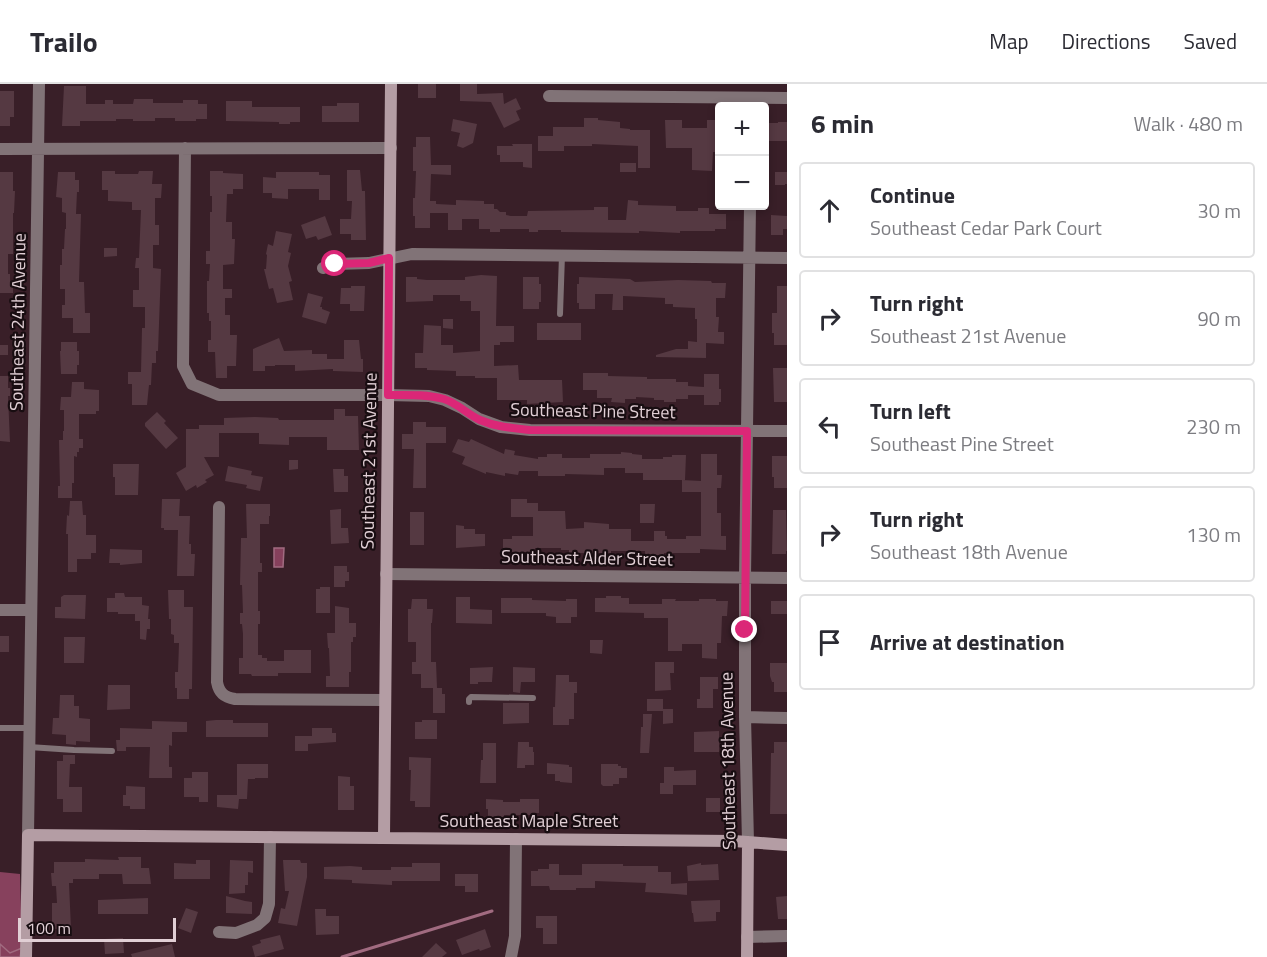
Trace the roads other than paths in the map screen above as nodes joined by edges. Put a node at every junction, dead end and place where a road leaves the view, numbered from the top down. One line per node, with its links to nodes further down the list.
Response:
1 (39, 84): 7 (street, Southeast 24th Avenue)
2 (391, 84): 9 (street, Southeast 21st Avenue)
3 (549, 96): 5 (street)
4 (787, 98): 5 (street)
5 (751, 102)
6 (0, 148): 7 (street)
7 (39, 148): 8 (street); 25 (street, Southeast 24th Avenue)
8 (185, 148): 9 (street); 17 (street, Southeast Pine Street)
9 (391, 148): 13 (street, Southeast 21st Avenue)
10 (750, 210): 12 (street, Southeast 18th Avenue)
11 (562, 255): 12 (street); 13 (street); 16 (lane)
12 (749, 257): 14 (street); 18 (street, Southeast 18th Avenue)
13 (389, 258): 15 (street); 17 (street, Southeast 21st Avenue)
14 (787, 258)
15 (322, 268)
16 (560, 315)
17 (388, 395): 18 (street, Southeast Pine Street); 21 (street, Southeast 21st Avenue)
18 (747, 431): 19 (street, Southeast Pine Street); 22 (street, Southeast 18th Avenue)
19 (787, 431)
20 (219, 507): 27 (street)
21 (386, 574): 22 (street, Southeast Alder Street); 27 (street, Southeast 21st Avenue)
22 (745, 577): 23 (street, Southeast Alder Street); 29 (street, Southeast 18th Avenue)
23 (787, 578)
24 (0, 610): 25 (street)
25 (31, 610): 32 (street, Southeast 24th Avenue)
26 (533, 698): 28 (lane)
27 (384, 700): 37 (street, Southeast 21st Avenue)
28 (469, 702)
29 (745, 717): 30 (street); 39 (street, Southeast 18th Avenue)
30 (787, 718)
31 (0, 728): 32 (lane)
32 (28, 728): 33 (street, Southeast 24th Avenue)
33 (28, 747): 34 (lane); 35 (street, Southeast 24th Avenue)
34 (112, 751)
35 (28, 835): 36 (street, Southeast Maple Street); 44 (street, Southeast 24th Avenue)
36 (270, 837): 37 (street, Southeast Maple Street); 41 (street)
37 (384, 838): 38 (street, Southeast Maple Street)
38 (516, 839): 39 (street, Southeast Maple Street); 45 (street)
39 (748, 842): 40 (street, Southeast Maple Street); 43 (street, Southeast 18th Avenue)
40 (787, 845)
41 (219, 932)
42 (787, 936): 43 (street)
43 (747, 937): 46 (street, Southeast 18th Avenue)
44 (26, 954)
45 (511, 957)
46 (747, 957)

